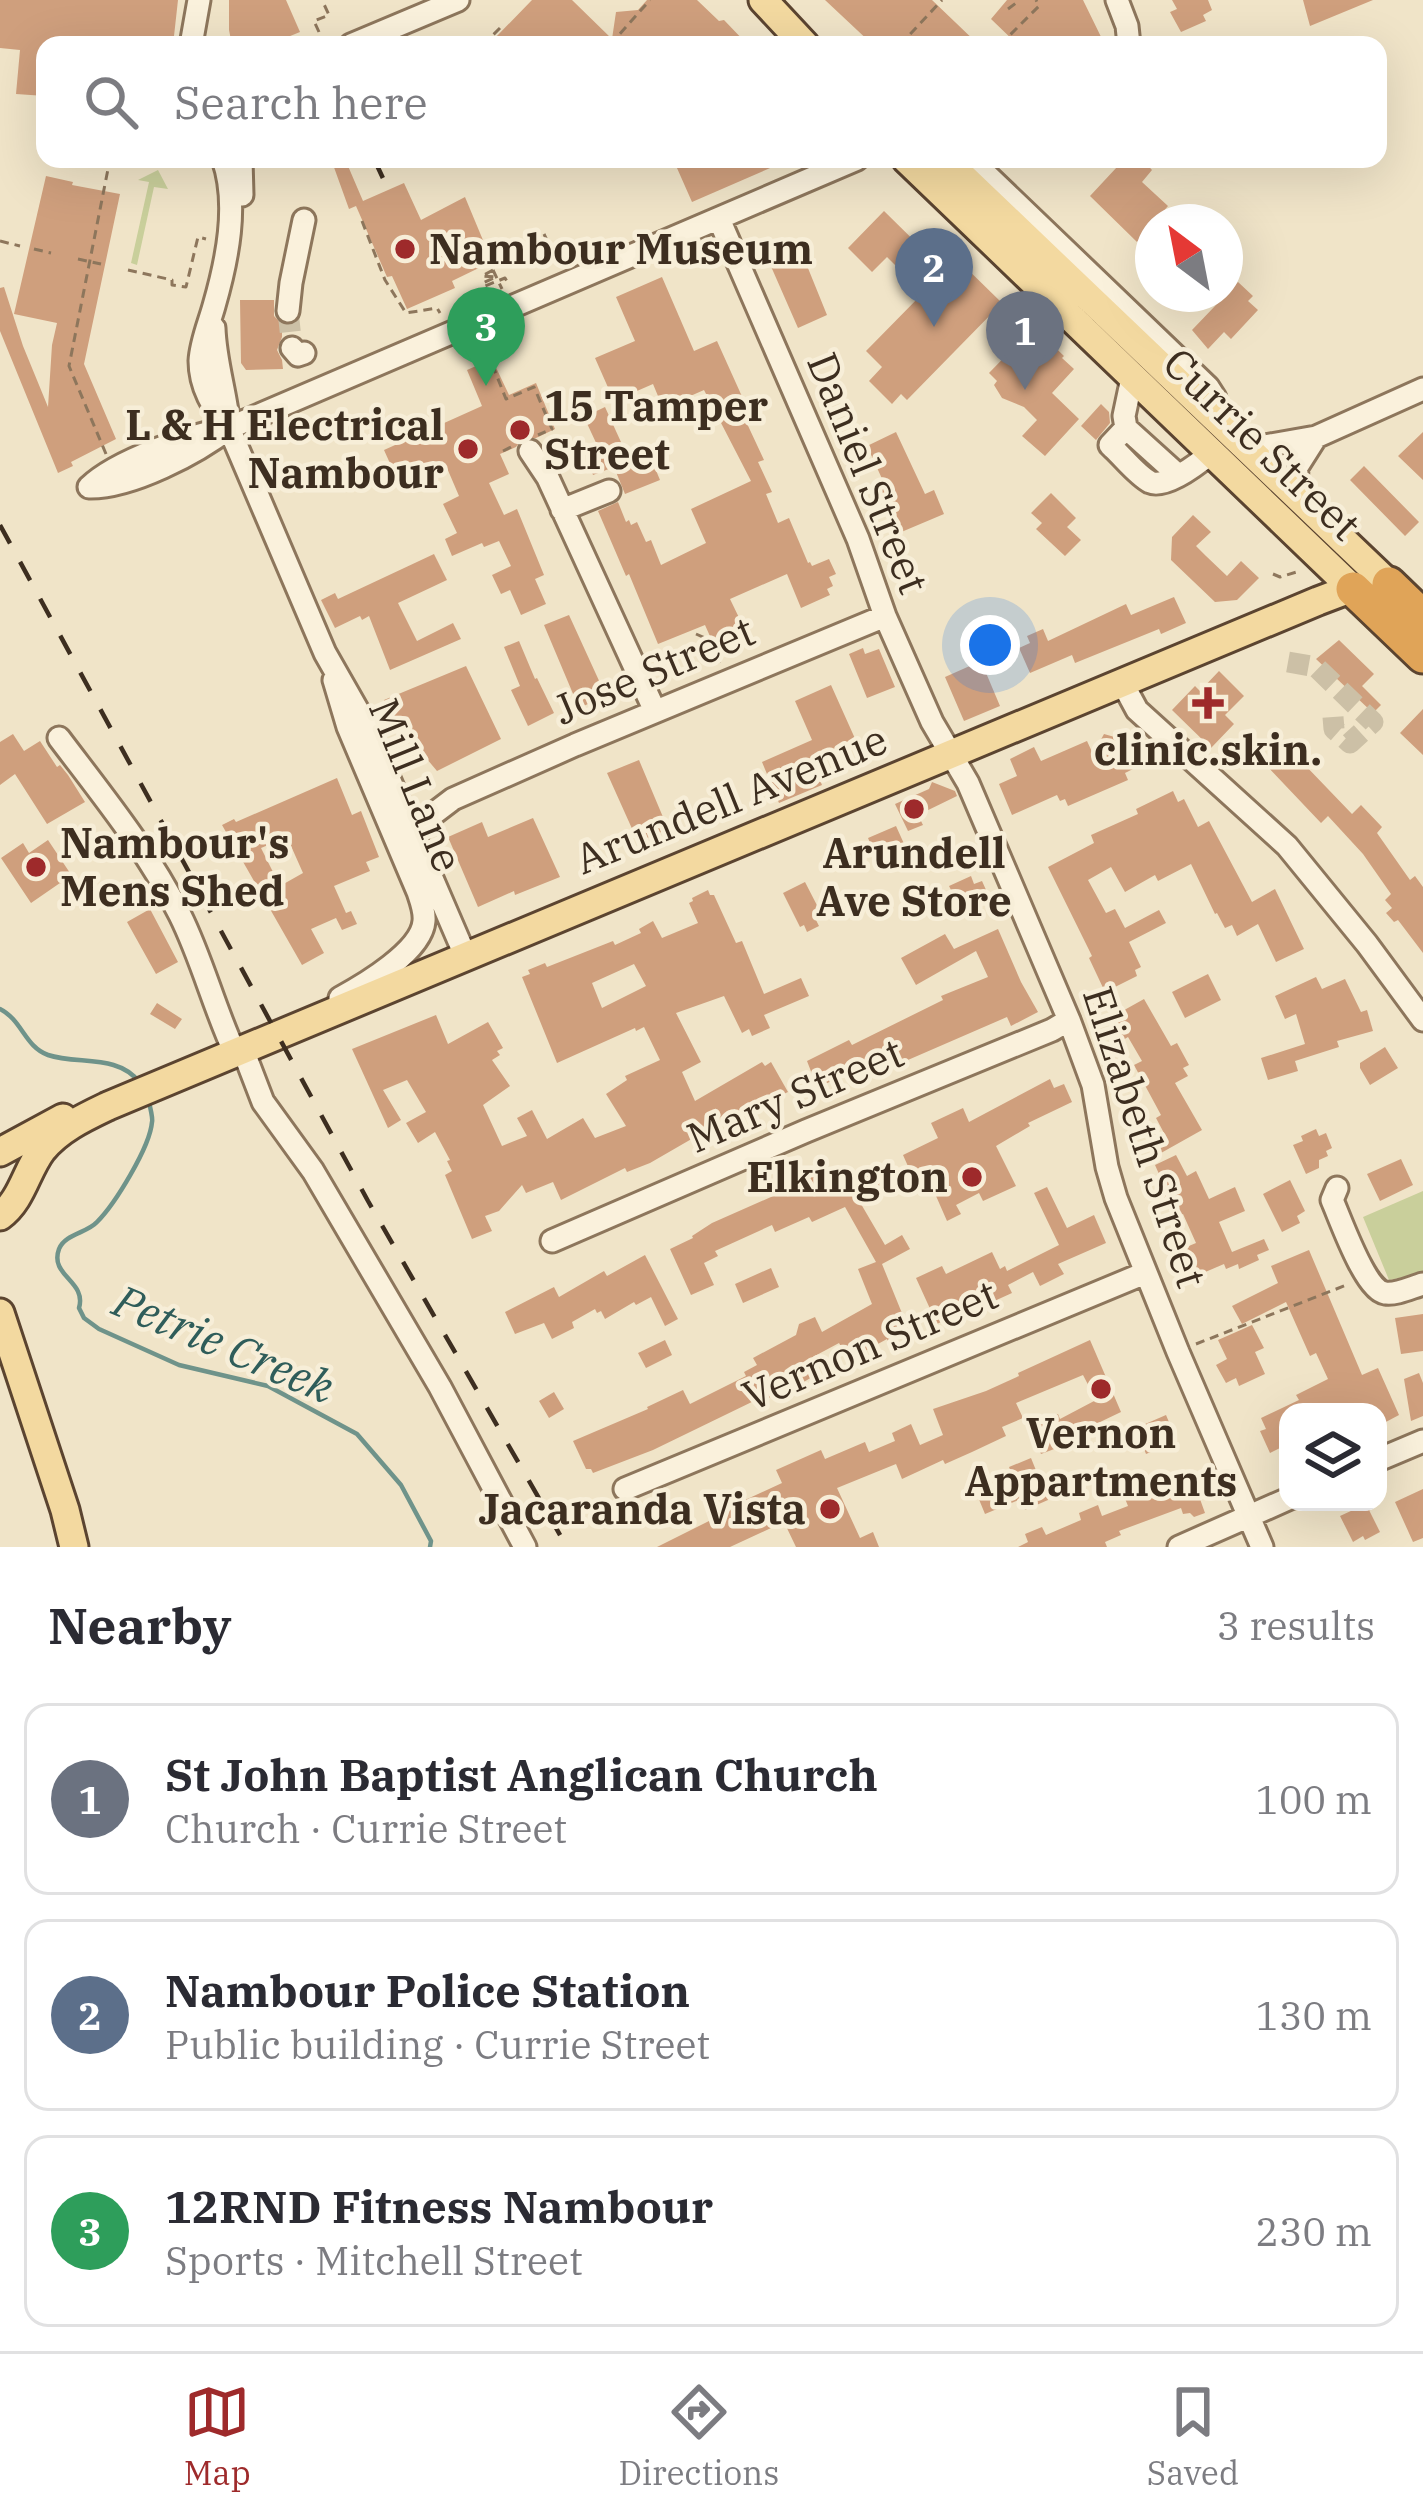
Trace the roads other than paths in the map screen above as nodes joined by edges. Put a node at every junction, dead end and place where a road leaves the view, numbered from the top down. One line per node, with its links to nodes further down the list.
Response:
1 (1117, 0): 5 (street)
2 (762, 1): 9 (main road)
3 (450, 2): 8 (street)
4 (198, 4): 6 (street); 7 (street)
5 (1128, 34)
6 (193, 36)
7 (205, 36)
8 (372, 36)
9 (796, 36)
10 (226, 168): 18 (street, Mill Lane)
11 (241, 168): 18 (street, Mill Lane)
12 (836, 168): 16 (street)
13 (918, 168): 19 (main road, Currie Street)
14 (953, 168): 19 (main road, Currie Street)
15 (973, 168): 23 (street)
16 (719, 219): 24 (street); 35 (street, Daniel Street)
17 (304, 220): 20 (street)
18 (224, 265): 24 (street, Mill Lane)
19 (1042, 273): 21 (main road, Currie Street); 23 (main road, Currie Street)
20 (288, 310)
21 (1132, 379): 28 (main road, Currie Street); 28 (street)
22 (1423, 389): 25 (street)
23 (1208, 412): 27 (main road, Currie Street)
24 (229, 428): 29 (street); 38 (street, Mill Lane)
25 (1316, 436): 27 (street); 31 (street)
26 (528, 444): 32 (street)
27 (1248, 449): 31 (main road, Currie Street)
28 (1210, 453): 34 (main road, Currie Street)
29 (82, 490)
30 (609, 491): 32 (street)
31 (1296, 494): 33 (main road, Currie Street)
32 (571, 514): 40 (street)
33 (1406, 585): 34 (main road, Arundell Avenue); 36 (highway)
34 (1353, 589): 37 (highway); 39 (main road, Arundell Avenue)
35 (885, 616): 40 (street, Jose Street); 42 (street, Daniel Street)
36 (1423, 617)
37 (1423, 656)
38 (332, 667): 43 (street, Mill Lane); 49 (street, Mill Lane)
39 (1123, 683): 42 (main road, Arundell Avenue); 48 (street)
40 (656, 711): 44 (street, Jose Street)
41 (59, 739): 50 (street)
42 (951, 754): 46 (main road, Arundell Avenue); 47 (street, Elizabeth Street)
43 (395, 791): 44 (street); 45 (street, Mill Lane)
44 (454, 799): 45 (street, Jose Street)
45 (415, 836): 46 (street, Mill Lane)
46 (465, 955): 49 (main road, Arundell Avenue)
47 (1069, 1020): 56 (street, Mary Street); 58 (street, Elizabeth Street)
48 (1423, 1020)
49 (311, 1023): 50 (main road, Arundell Avenue)
50 (239, 1052): 51 (main road, Arundell Avenue); 69 (street)
51 (98, 1110): 52 (main road, Arundell Avenue); 55 (main road, Arundell Avenue)
52 (0, 1152)
53 (0, 1165): 55 (main road)
54 (1337, 1188): 59 (street)
55 (11, 1204): 57 (main road, Arundell Avenue)
56 (552, 1241)
57 (0, 1243)
58 (1145, 1274): 64 (street, Vernon Street); 66 (street, Elizabeth Street)
59 (1423, 1284)
60 (0, 1313): 68 (main road)
61 (0, 1372): 67 (main road)
62 (1423, 1441): 63 (street)
63 (1387, 1456)
64 (625, 1489)
65 (1279, 1503): 66 (street)
66 (1249, 1515): 70 (street); 71 (street, Elizabeth Street)
67 (54, 1547)
68 (74, 1547)
69 (525, 1547)
70 (1179, 1547)
71 (1262, 1547)

